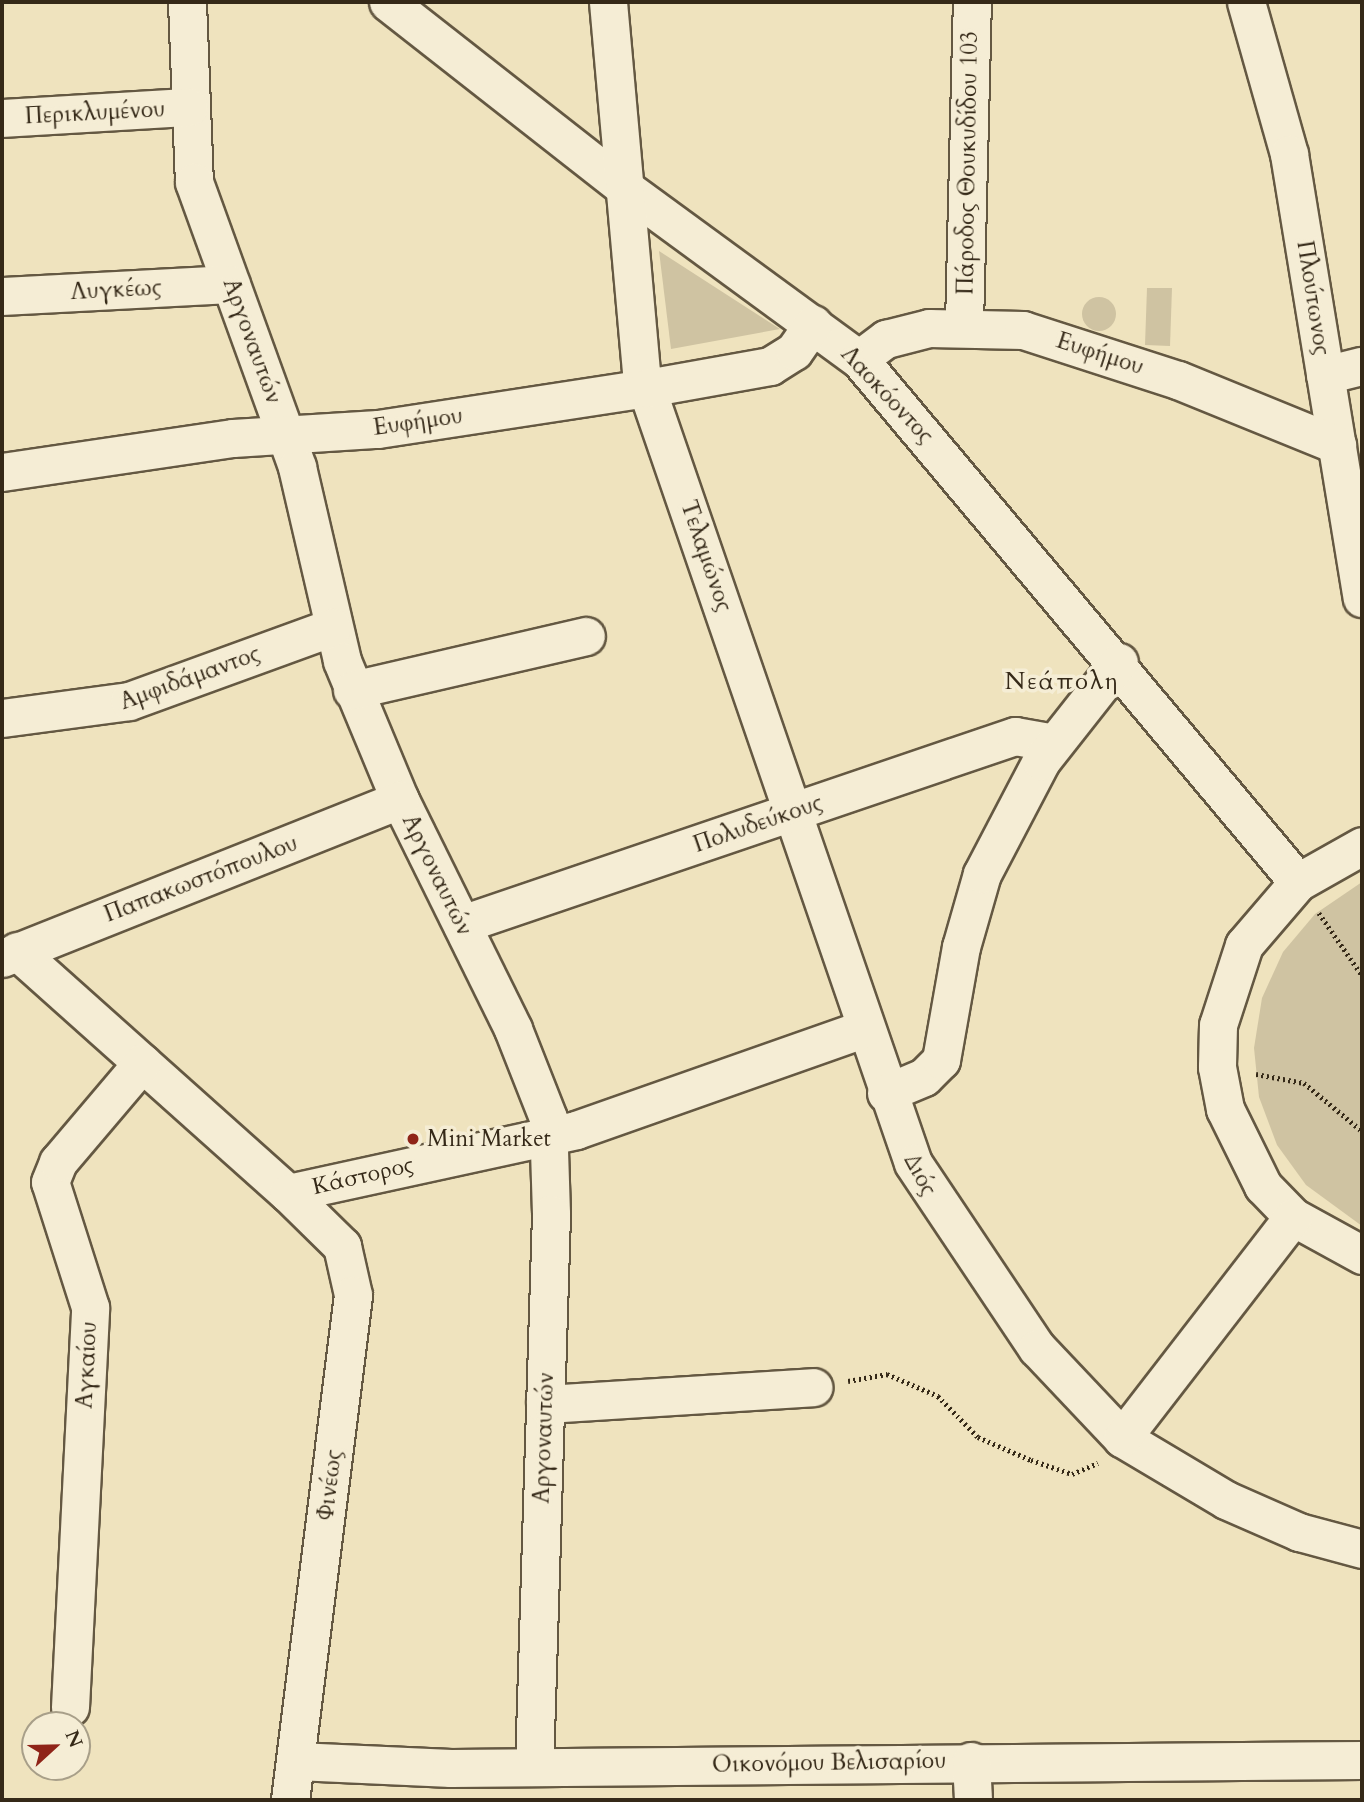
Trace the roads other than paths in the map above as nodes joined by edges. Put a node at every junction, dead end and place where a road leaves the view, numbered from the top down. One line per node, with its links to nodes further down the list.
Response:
1 (187, 2): 6 (street, Αργοναυτών)
2 (388, 2): 8 (street, Λαοκόοντος)
3 (608, 2): 8 (street, Τελαμώνος)
4 (972, 2): 12 (street, Πάροδος Θουκυδίδου 103)
5 (1246, 2): 15 (street, Πλούτωνος)
6 (189, 107): 7 (street, Περικλυμένου); 9 (street, Αργοναυτών)
7 (2, 118)
8 (625, 188): 11 (street, Λαοκόοντος); 16 (street, Τελαμώνος)
9 (231, 284): 10 (street, Λυγκέως); 17 (street, Αργοναυτών)
10 (2, 296)
11 (813, 324): 13 (street, Λαοκόοντος); 16 (street, Ευφήμου)
12 (964, 324): 13 (street, Ευφήμου); 18 (street, Ευφήμου)
13 (859, 359): 23 (street, Λαοκόοντος)
14 (1362, 366): 15 (street)
15 (1325, 374): 18 (street, Πλούτωνος)
16 (647, 388): 17 (street, Ευφήμου); 28 (street, Τελαμώνος)
17 (286, 433): 19 (street, Ευφήμου); 21 (street, Αργοναυτών)
18 (1337, 444): 20 (street, Πλούτωνος)
19 (2, 472)
20 (1362, 598)
21 (332, 627): 24 (street, Αργοναυτών); 25 (street, Αμφιδάμαντος)
22 (586, 636): 24 (street)
23 (1119, 662): 26 (street); 30 (street, Λαοκόοντος)
24 (352, 690): 27 (street, Αργοναυτών)
25 (2, 718)
26 (1054, 743): 28 (street, Πολυδεύκους); 35 (street)
27 (400, 800): 31 (street, Αργοναυτών); 32 (street, Παπακωστόπουλου)
28 (796, 811): 31 (street, Πολυδεύκους); 33 (street, Τελαμώνος)
29 (1362, 846): 30 (street)
30 (1298, 882): 38 (street)
31 (462, 925): 36 (street, Αργοναυτών)
32 (9, 955): 34 (street, Κάστορος)
33 (865, 1028): 35 (street, Τελαμώνος); 36 (street, Κάστορος)
34 (142, 1063): 37 (street, Κάστορος); 44 (street, Αγκαίου)
35 (886, 1093): 42 (street, Διός)
36 (551, 1135): 37 (street, Κάστορος); 41 (street, Αργοναυτών)
37 (288, 1193): 46 (street, Φινέως)
38 (1293, 1217): 39 (street); 42 (street)
39 (1362, 1255)
40 (813, 1387): 41 (street)
41 (545, 1404): 48 (street, Αργοναυτών)
42 (1122, 1438): 43 (street, Διός)
43 (1362, 1549)
44 (70, 1707)
45 (1362, 1760): 47 (street, Οικονόμου Βελισαρίου)
46 (296, 1761): 48 (street, Οικονόμου Βελισαρίου); 49 (street, Φινέως)
47 (971, 1761): 48 (street, Οικονόμου Βελισαρίου); 50 (street)
48 (534, 1767)
49 (290, 1800)
50 (973, 1800)

